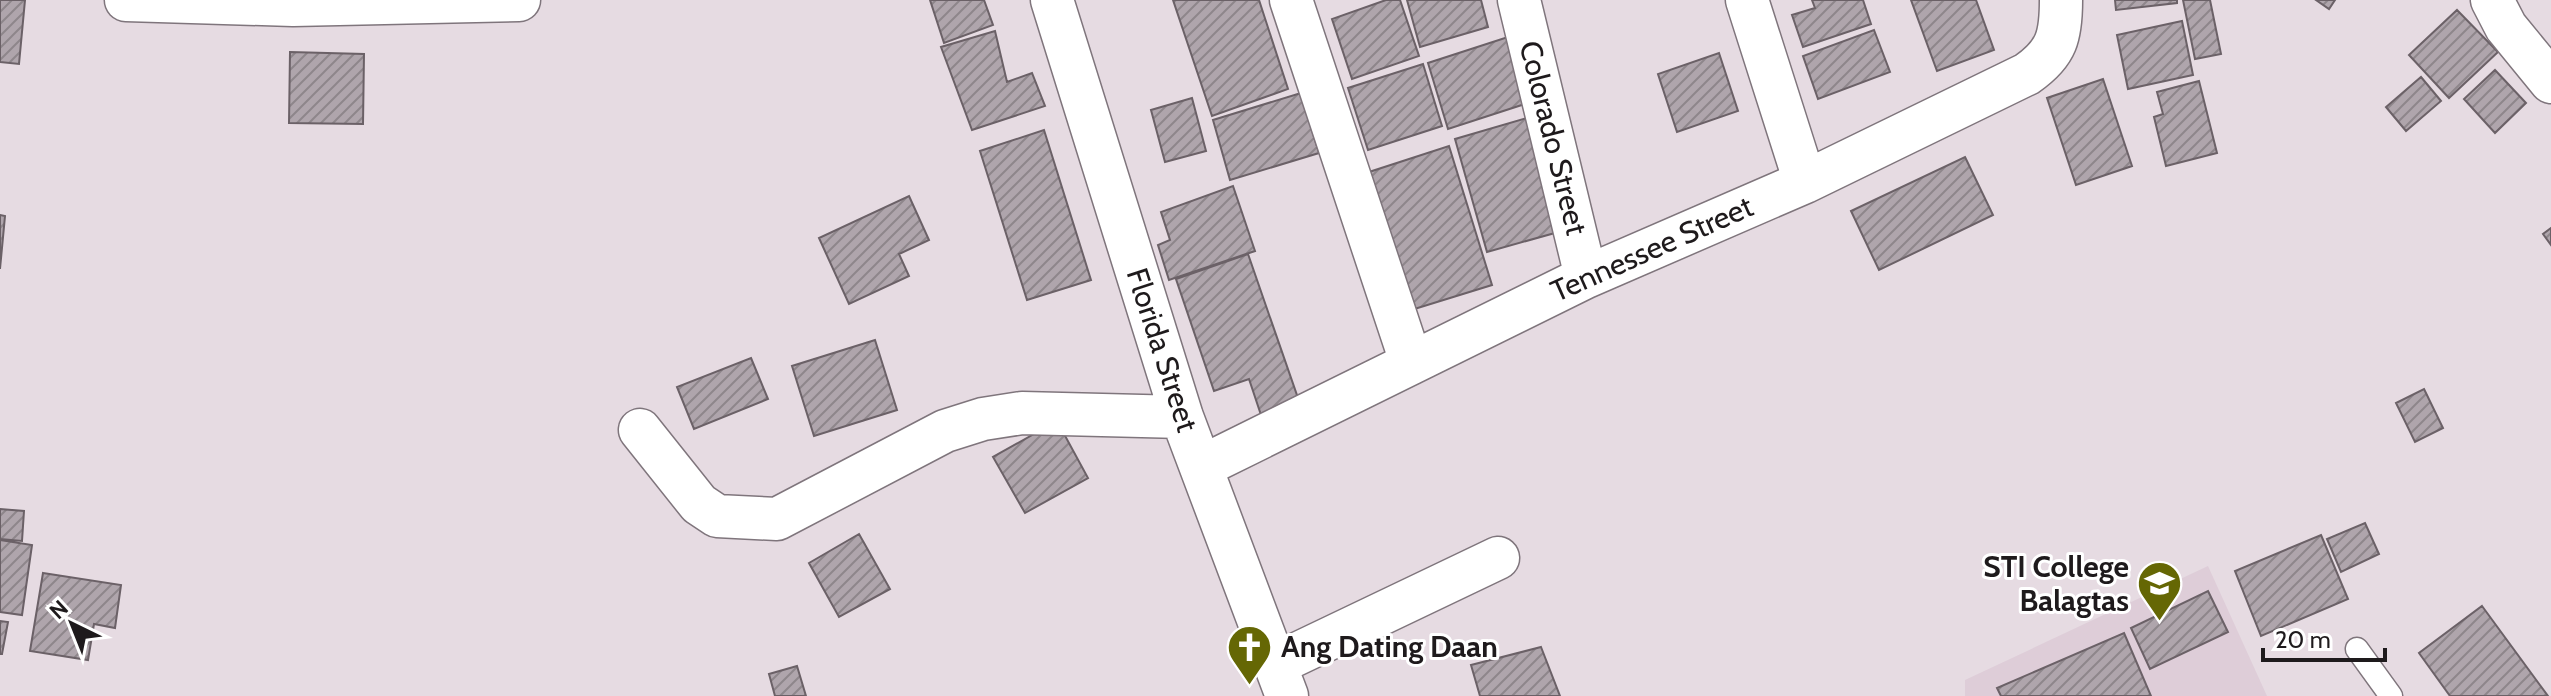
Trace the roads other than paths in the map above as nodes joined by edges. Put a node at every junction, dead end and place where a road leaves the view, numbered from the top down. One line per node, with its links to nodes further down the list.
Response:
1 (126, 0): 9 (street)
2 (517, 0): 9 (street)
3 (1052, 0): 14 (street, Florida Street)
4 (1291, 0): 13 (street)
5 (1519, 0): 12 (street, Colorado Street)
6 (1747, 0): 11 (street)
7 (2061, 0): 11 (street, Tennessee Street)
8 (2492, 0): 10 (street)
9 (293, 2)
10 (2551, 82)
11 (1805, 182): 12 (street, Tennessee Street)
12 (1586, 277): 13 (street, Tennessee Street)
13 (1411, 362): 16 (street, Tennessee Street)
14 (1182, 417): 15 (street); 16 (street, Florida Street)
15 (640, 430)
16 (1201, 467): 19 (street, Florida Street)
17 (1498, 558): 19 (street)
18 (2357, 649): 20 (lane)
19 (1281, 680)
20 (2391, 696)

